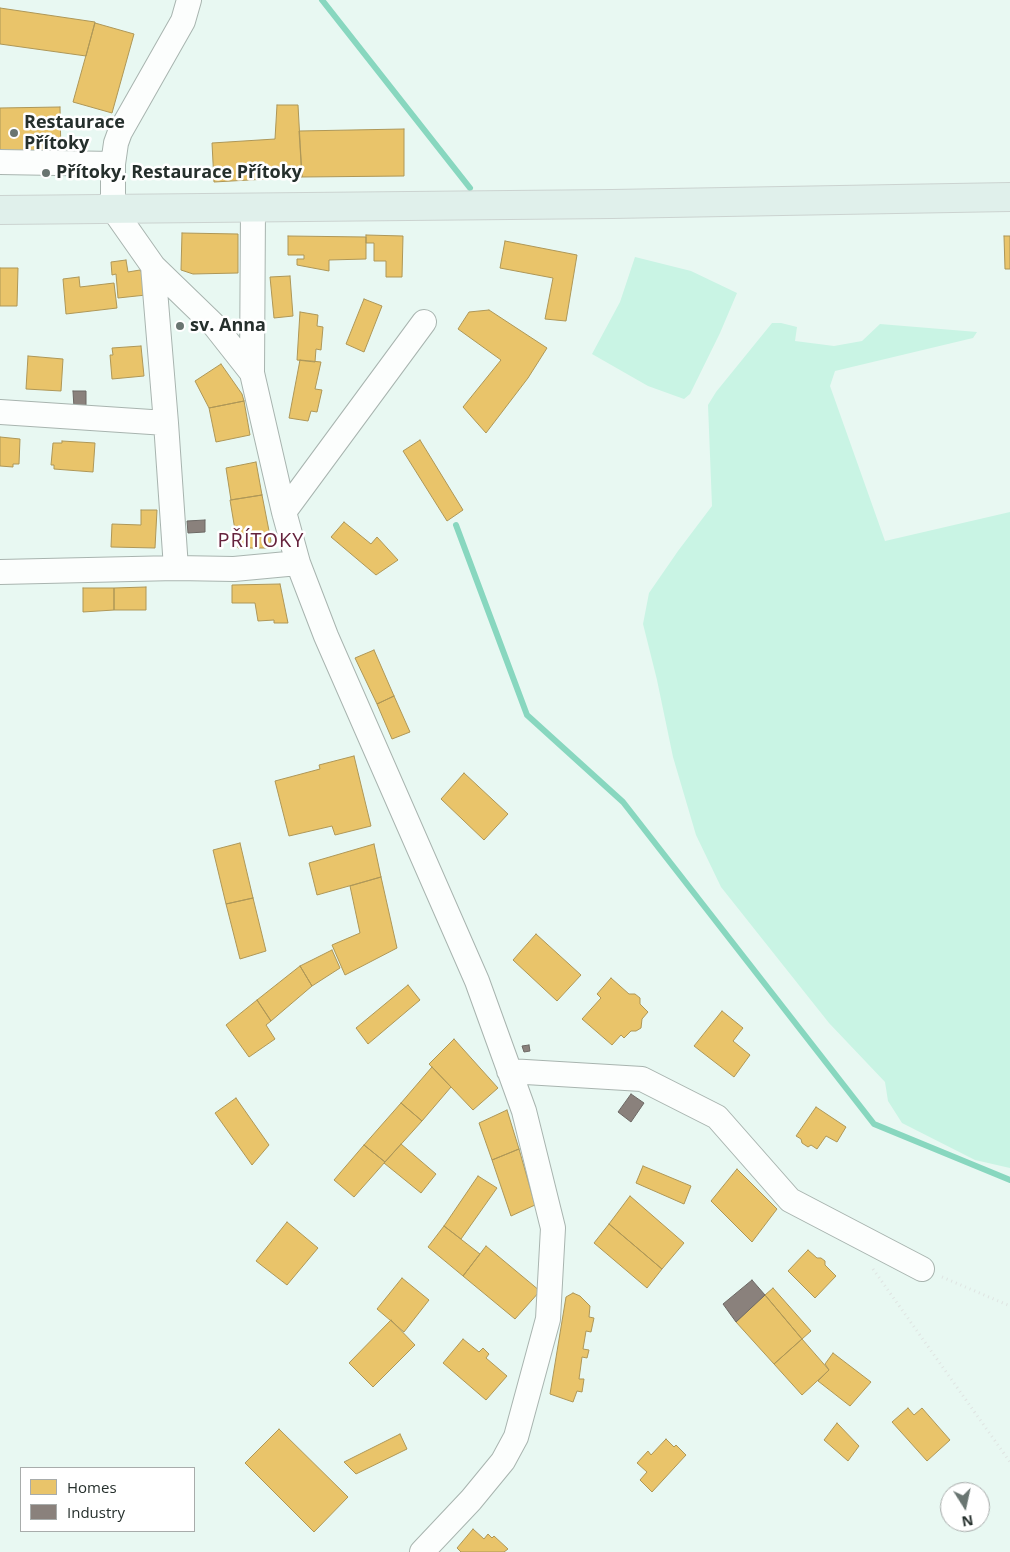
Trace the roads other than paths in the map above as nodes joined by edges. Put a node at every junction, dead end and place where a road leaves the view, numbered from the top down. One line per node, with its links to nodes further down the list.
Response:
1 (189, 0): 3 (street)
2 (0, 162): 3 (street)
3 (113, 164): 6 (street)
4 (1010, 197): 5 (main road)
5 (253, 208): 6 (main road); 10 (street)
6 (113, 209): 7 (main road); 8 (street)
7 (0, 210)
8 (153, 266): 10 (street); 12 (street)
9 (424, 322): 13 (street)
10 (252, 373): 13 (street)
11 (0, 412): 12 (street)
12 (166, 423): 15 (street)
13 (284, 512): 14 (street)
14 (298, 564): 15 (street); 17 (street)
15 (176, 568): 16 (street)
16 (0, 572)
17 (510, 1071): 18 (street); 19 (street)
18 (922, 1268)
19 (422, 1552)

